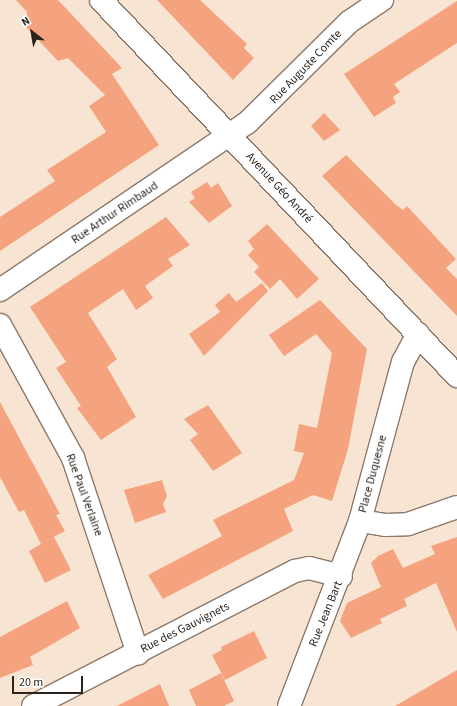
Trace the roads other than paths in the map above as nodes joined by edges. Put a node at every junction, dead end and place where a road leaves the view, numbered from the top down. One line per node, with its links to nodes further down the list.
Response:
1 (101, 0): 3 (street, Avenue Géo André)
2 (382, 0): 3 (street, Rue Auguste Comte)
3 (230, 136): 4 (street, Rue Arthur Rimbaud); 6 (street, Avenue Géo André)
4 (0, 290)
5 (0, 325): 11 (street, Rue Paul Verlaine)
6 (418, 334): 7 (street, Avenue Géo André); 9 (street, Place Duquesne)
7 (457, 376)
8 (457, 507): 9 (street, Place Duquesne)
9 (360, 521): 10 (street, Rue Jean Bart)
10 (341, 576): 11 (street, Rue des Gauvignets); 13 (street, Rue Jean Bart)
11 (138, 653): 12 (street, Rue des Gauvignets)
12 (33, 706)
13 (289, 706)

